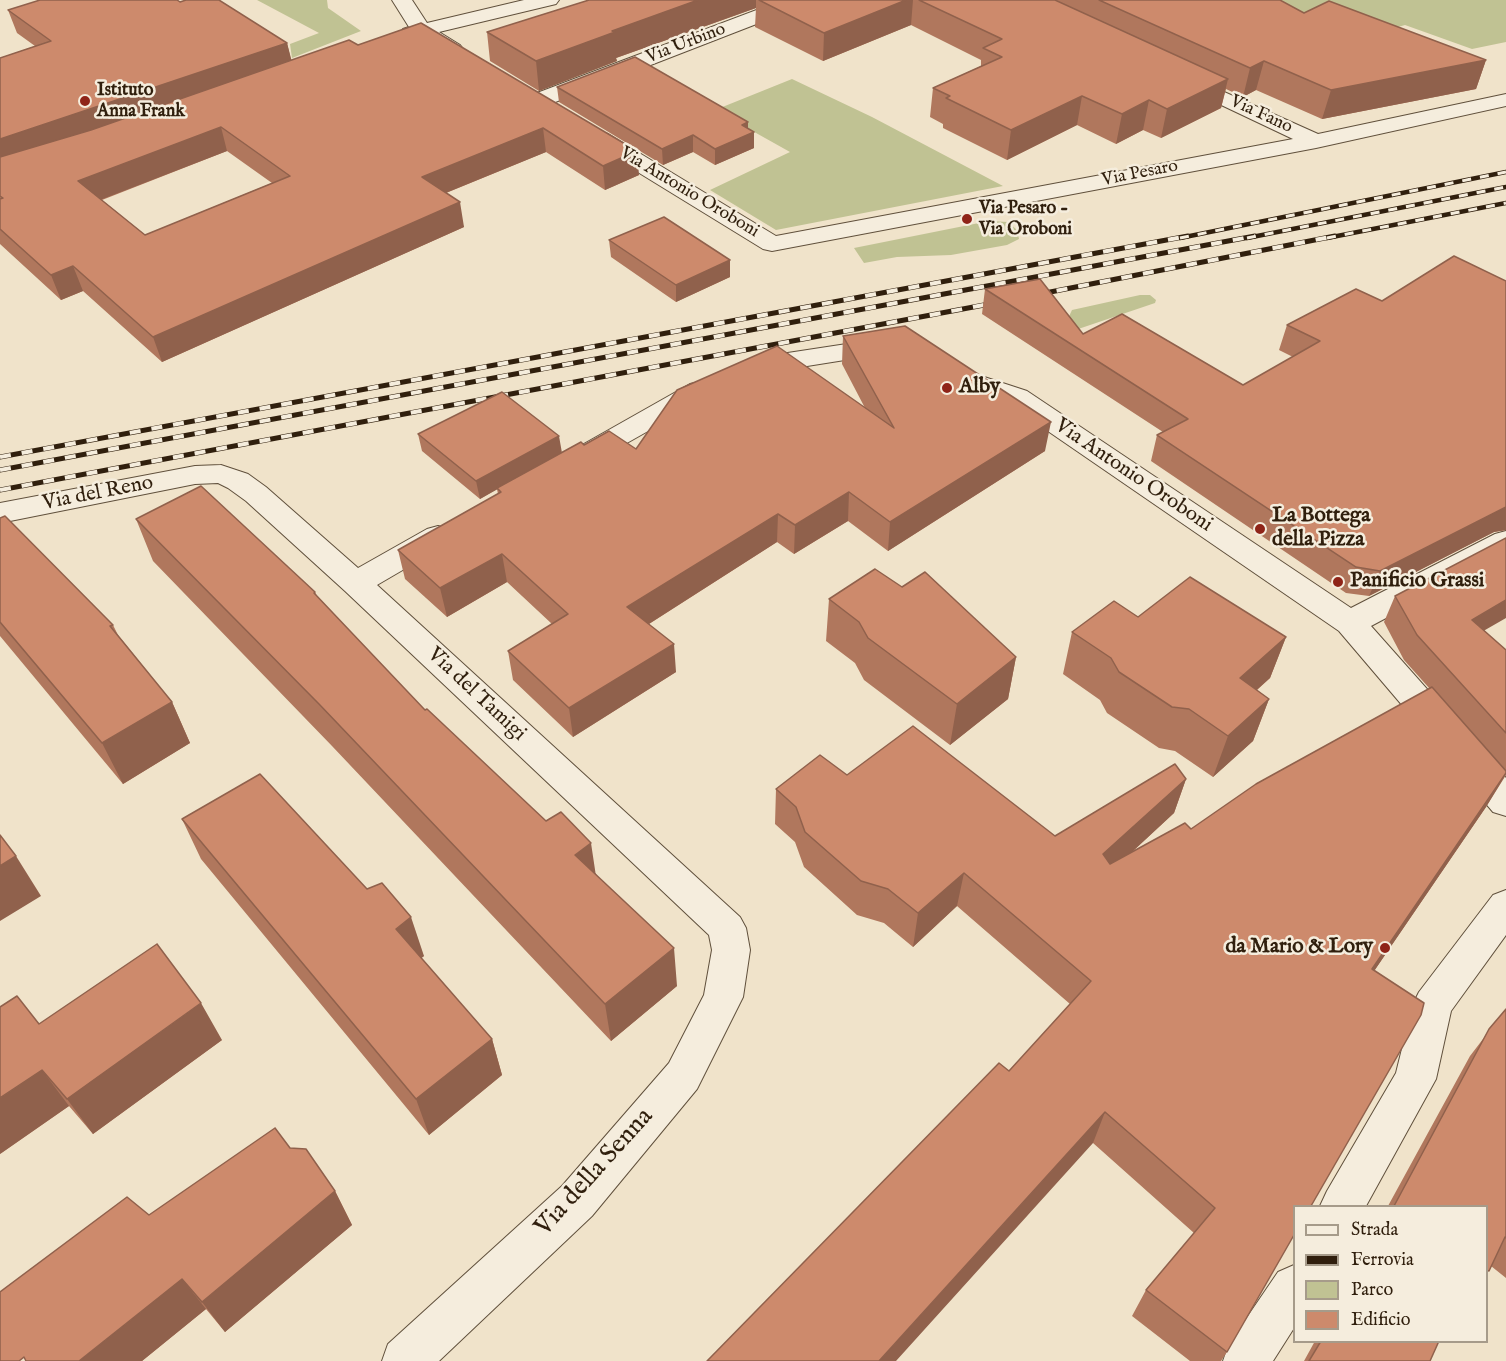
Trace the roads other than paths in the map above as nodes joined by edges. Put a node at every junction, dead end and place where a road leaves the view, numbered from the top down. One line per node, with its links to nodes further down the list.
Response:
1 (402, 0): 4 (street)
2 (549, 0): 4 (street)
3 (801, 0): 9 (street, Via Urbino)
4 (421, 30): 5 (street); 6 (street)
5 (388, 40)
6 (471, 61)
7 (1168, 72): 11 (street, Via Fano)
8 (1506, 100): 11 (street, Via Pesaro)
9 (557, 113)
10 (587, 131): 12 (street, Via Antonio Oroboni)
11 (1316, 141): 12 (street, Via Pesaro)
12 (772, 244)
13 (909, 343): 15 (street)
14 (946, 366): 21 (street, Via Antonio Oroboni)
15 (557, 470)
16 (195, 475): 17 (street, Via del Reno); 20 (street, Via del Tamigi)
17 (0, 513)
18 (465, 521): 20 (street)
19 (1506, 541): 21 (street)
20 (356, 583): 24 (street, Via del Tamigi)
21 (1350, 623): 22 (street, Via Antonio Oroboni)
22 (1506, 802)
23 (1506, 906): 25 (street)
24 (731, 950): 27 (street, Via della Senna)
25 (1343, 1205)
26 (1293, 1290): 28 (street)
27 (405, 1361)
28 (1246, 1361)

